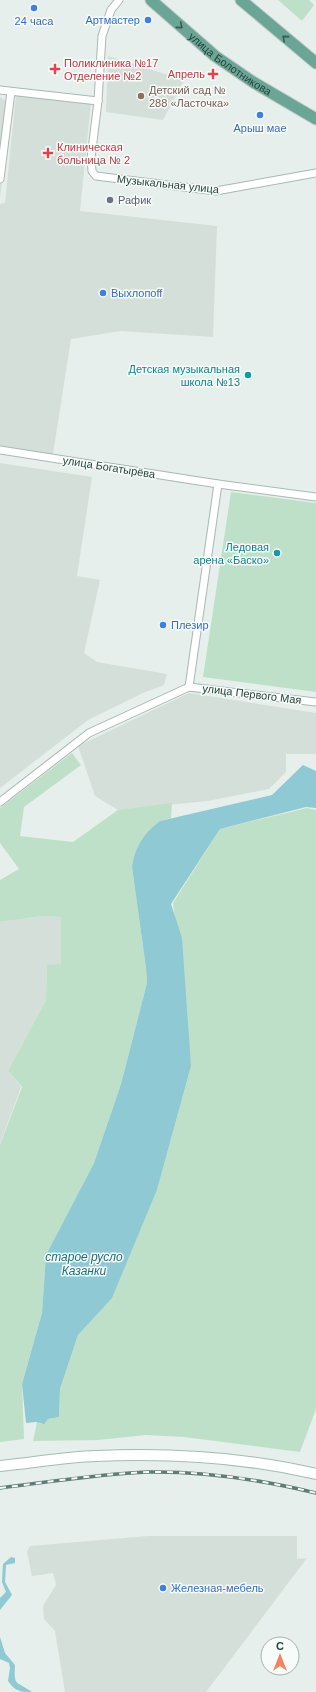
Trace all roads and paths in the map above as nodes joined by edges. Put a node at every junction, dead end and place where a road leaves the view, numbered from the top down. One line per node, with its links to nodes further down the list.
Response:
1 (119, 0): 7 (street)
2 (151, 0): 8 (main road, улица Болотникова, one-way to 8)
3 (241, 0): 4 (main road, one-way to 3)
4 (316, 62)
5 (0, 90): 6 (street)
6 (10, 92): 7 (street); 12 (street)
7 (98, 101): 11 (street, Музыкальная улица)
8 (295, 107): 9 (main road); 10 (main road, улица Болотникова)
9 (316, 110)
10 (316, 120)
11 (316, 173)
12 (0, 179)
13 (0, 450): 14 (street, улица Богатырёва)
14 (218, 484): 15 (street, улица Богатырёва); 16 (street)
15 (316, 498)
16 (189, 687): 17 (street, улица Первого Мая); 18 (street)
17 (316, 702)
18 (0, 802)
19 (0, 1466): 20 (main road)
20 (316, 1474)

